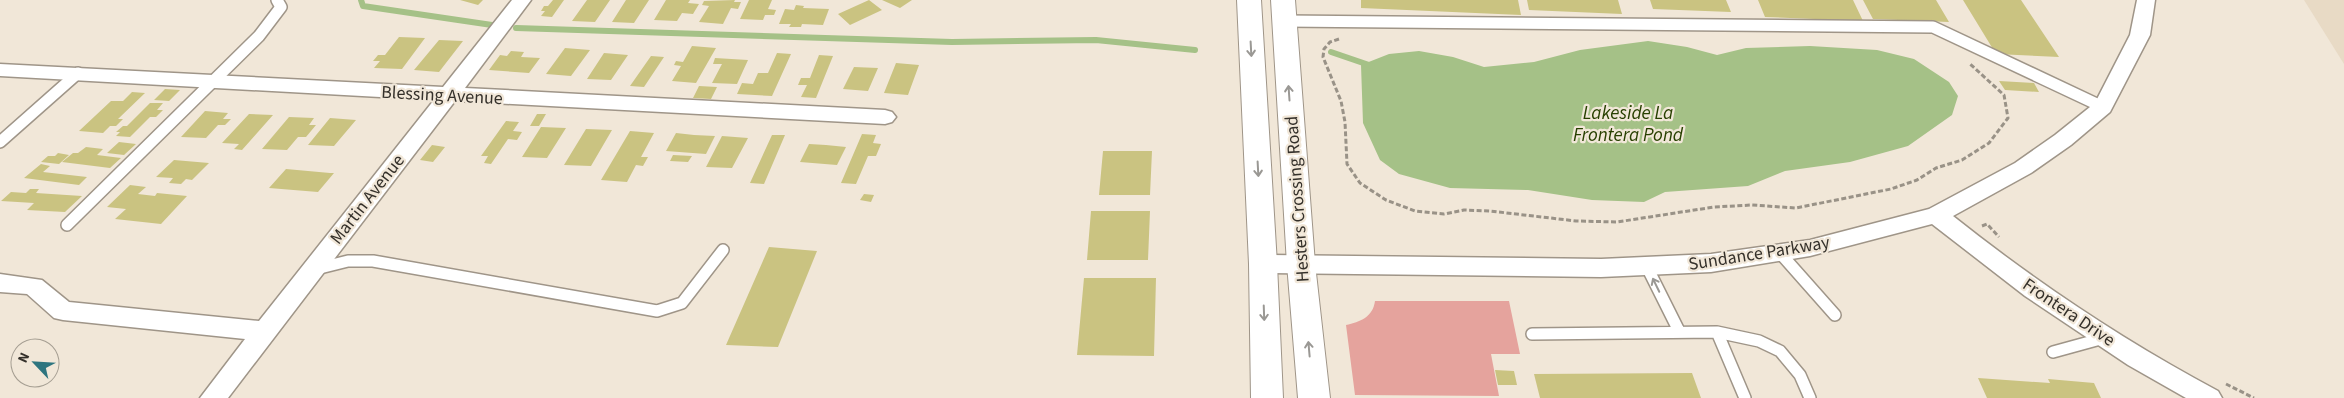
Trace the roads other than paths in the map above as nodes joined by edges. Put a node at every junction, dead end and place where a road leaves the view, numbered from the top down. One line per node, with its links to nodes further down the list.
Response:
1 (277, 0): 8 (lane)
2 (522, 0): 9 (street, Martin Avenue)
3 (1249, 0): 17 (street, Hesters Crossing Road, one-way to 17)
4 (2146, 0): 10 (street, Sundance Parkway)
5 (1283, 11): 10 (lane); 18 (street, Hesters Crossing Road, one-way to 5)
6 (0, 70): 7 (street, Blessing Avenue)
7 (78, 73): 8 (street, Blessing Avenue); 12 (lane)
8 (211, 82): 9 (street, Blessing Avenue); 14 (lane)
9 (447, 95): 11 (street, Blessing Avenue); 20 (street, Martin Avenue)
10 (2102, 107): 13 (street, Sundance Parkway)
11 (885, 117)
12 (0, 142)
13 (1936, 215): 16 (street, Sundance Parkway); 27 (street, Frontera Drive)
14 (67, 225)
15 (723, 250): 20 (lane)
16 (1781, 254): 19 (street, Sundance Parkway); 22 (lane)
17 (1263, 264): 18 (street, Sundance Parkway); 30 (street, Hesters Crossing Road, one-way to 30)
18 (1301, 264): 19 (street, Sundance Parkway); 31 (street, Hesters Crossing Road, one-way to 18)
19 (1647, 267): 24 (lane, one-way to 19)
20 (312, 270): 23 (street, Martin Avenue)
21 (0, 283): 23 (street)
22 (1835, 314)
23 (264, 331): 29 (street, Martin Avenue)
24 (1679, 332): 25 (lane); 26 (lane)
25 (1717, 332): 32 (lane); 33 (lane)
26 (1532, 334)
27 (2104, 338): 28 (lane); 34 (street, Frontera Drive)
28 (2053, 352)
29 (212, 398)
30 (1267, 398)
31 (1314, 398)
32 (1745, 398)
33 (1810, 398)
34 (2209, 398)

